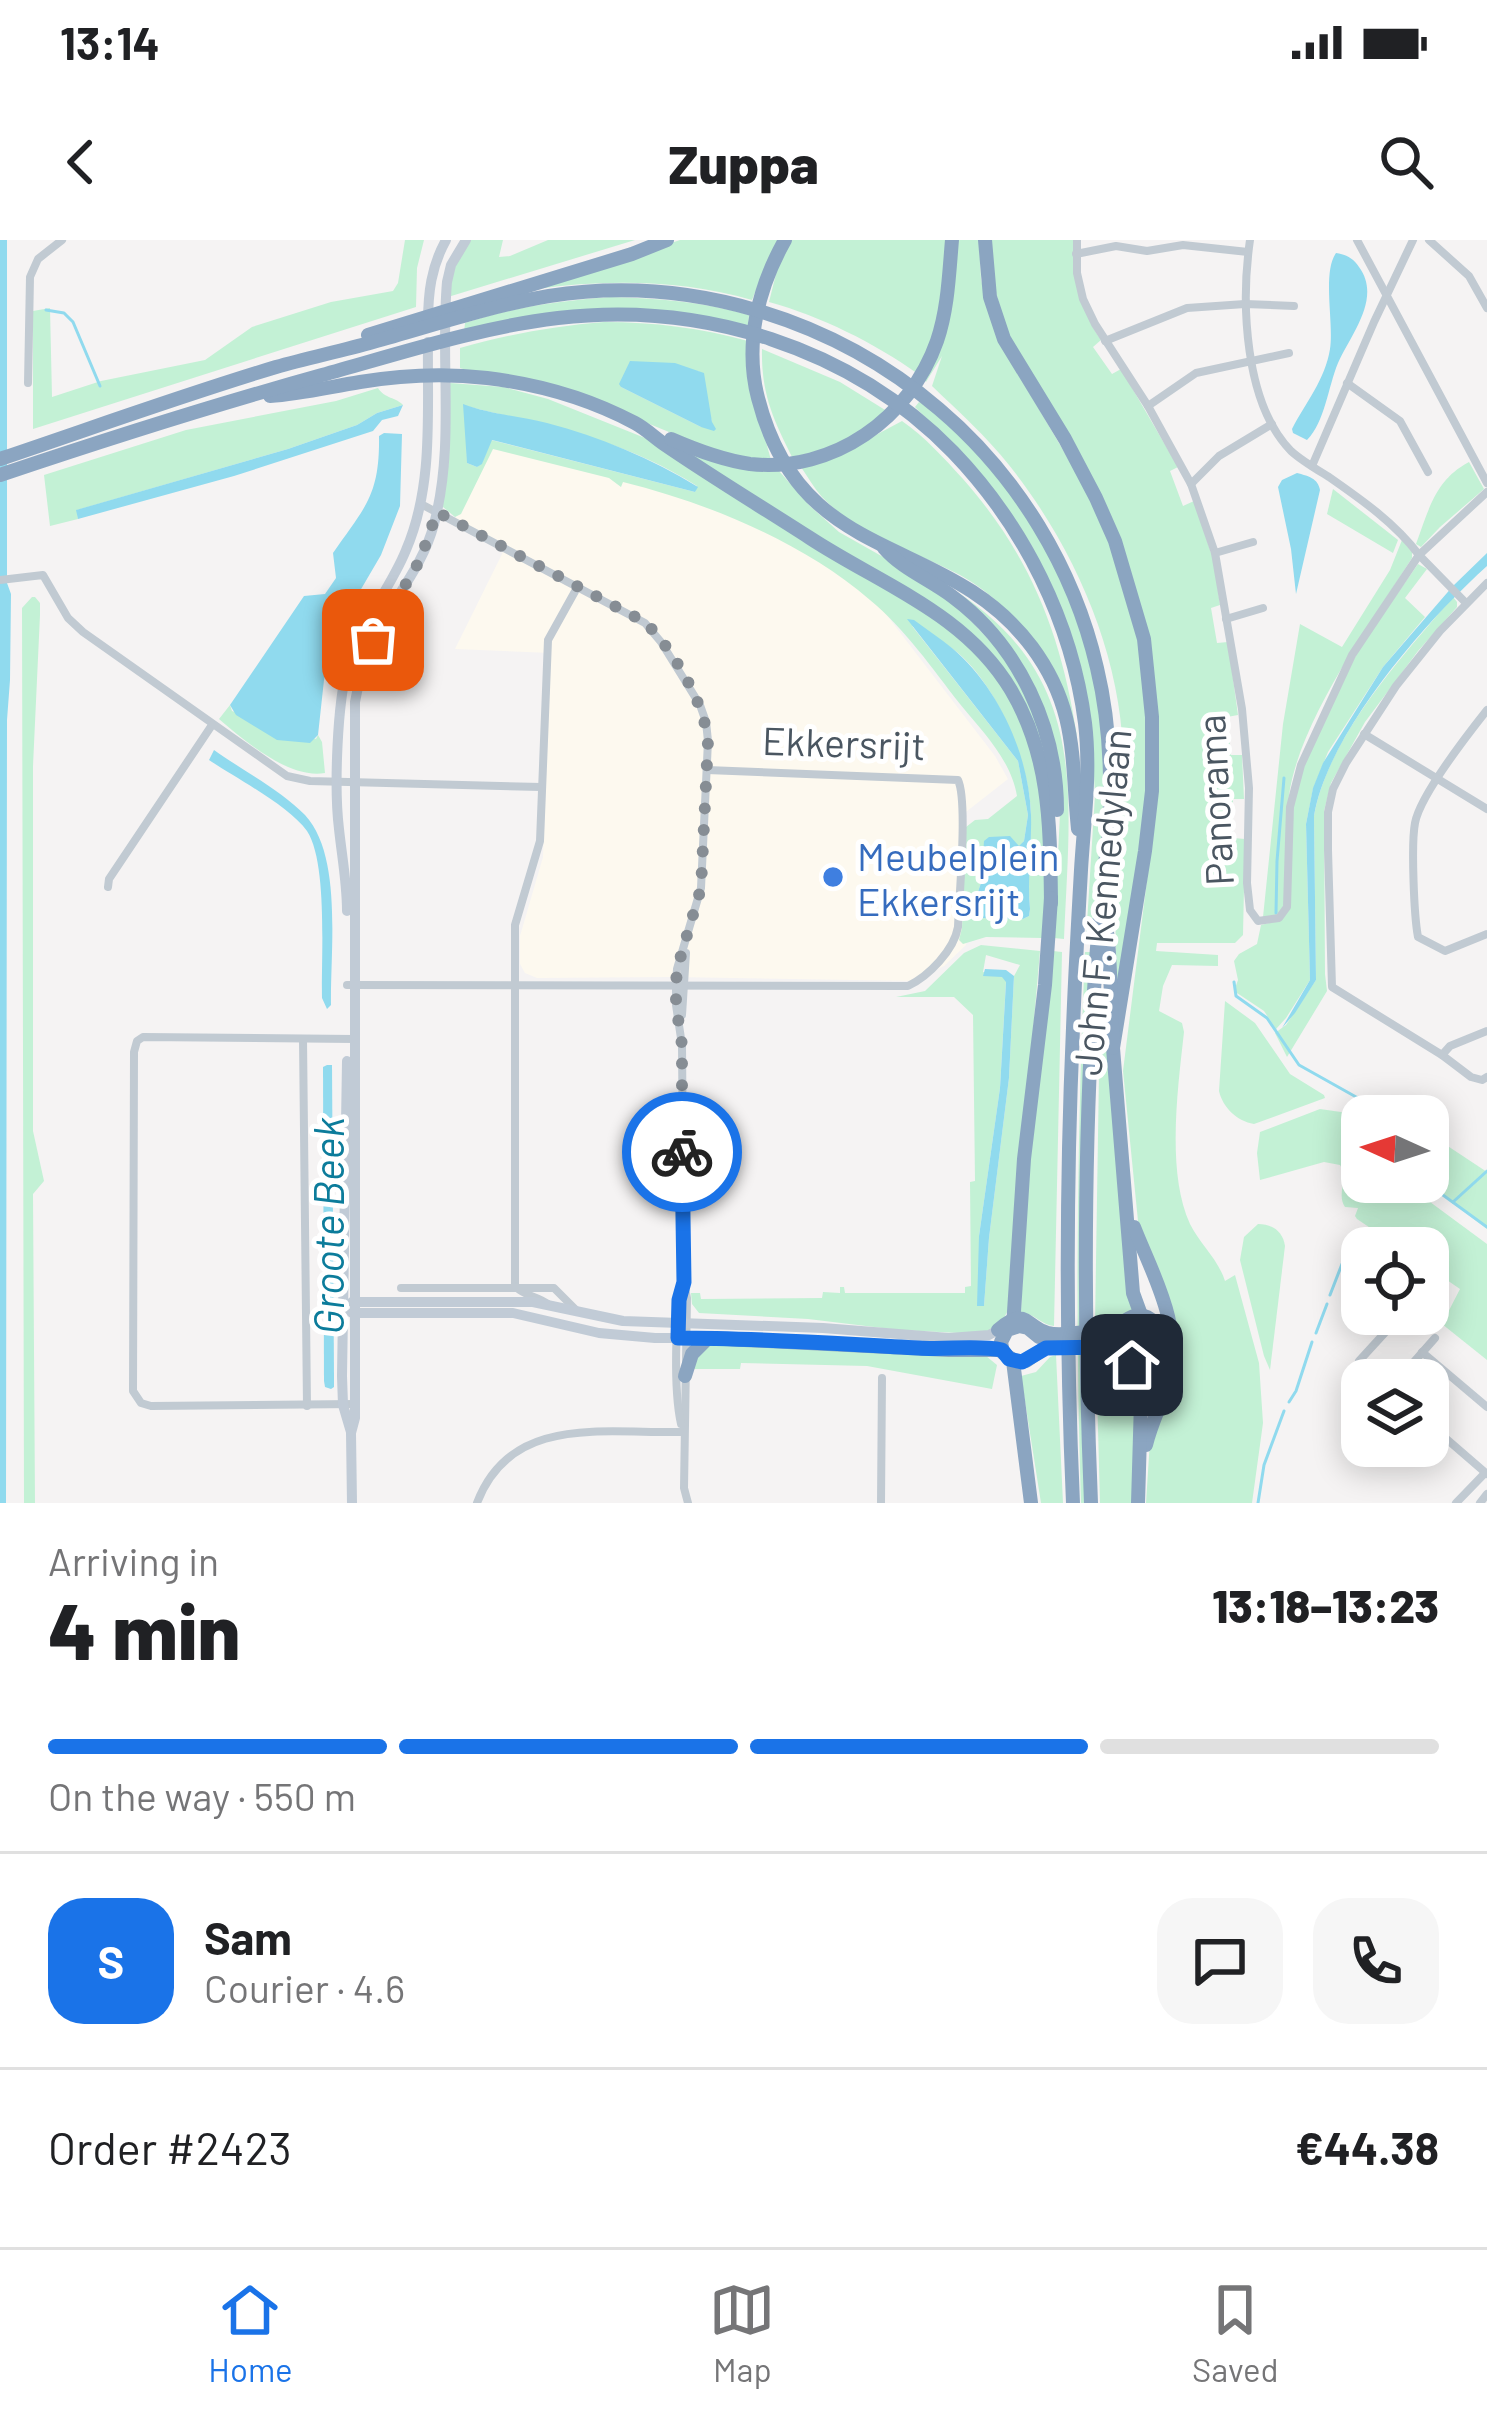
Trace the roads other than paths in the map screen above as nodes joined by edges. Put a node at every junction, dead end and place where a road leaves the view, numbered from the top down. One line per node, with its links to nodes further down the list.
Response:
1 (62, 240): 24 (street)
2 (446, 240): 38 (main road)
3 (466, 240): 20 (main road)
4 (667, 240): 19 (highway)
5 (785, 240): 41 (highway, John F. Kennedylaan)
6 (952, 240): 29 (highway)
7 (985, 240): 70 (highway, John F. Kennedylaan)
8 (1076, 240): 14 (street, Panorama)
9 (1250, 240): 13 (street)
10 (1357, 240): 15 (street)
11 (1413, 240): 15 (street)
12 (1430, 240): 18 (street)
13 (1248, 252): 14 (street); 16 (street)
14 (1076, 254): 21 (street, Panorama)
15 (1385, 296): 25 (street); 35 (street)
16 (1245, 304): 17 (street); 21 (street); 23 (street)
17 (1294, 306)
18 (1487, 308)
19 (458, 312): 30 (highway); 61 (highway)
20 (452, 336): 26 (highway); 39 (main road); 59 (highway)
21 (1106, 340): 27 (street, Panorama)
22 (1289, 353): 23 (street)
23 (1252, 362): 27 (street); 28 (street)
24 (28, 383)
25 (1347, 383): 32 (street); 33 (street)
26 (241, 397): 29 (highway); 30 (highway)
27 (1148, 406): 36 (street, Panorama)
28 (1272, 424): 32 (street); 36 (street)
29 (655, 435): 62 (highway)
30 (32, 456): 31 (highway); 34 (highway)
31 (0, 459)
32 (1312, 466): 43 (street)
33 (1428, 472)
34 (0, 475)
35 (1487, 482)
36 (1192, 484): 42 (street, Panorama)
37 (1487, 492): 43 (street)
38 (421, 504): 39 (street, Ekkersrijt); 55 (main road)
39 (437, 512): 46 (street, Ekkersrijt); 56 (main road)
40 (1253, 542): 42 (street)
41 (884, 548): 59 (highway); 62 (highway, John F. Kennedylaan)
42 (1215, 553): 49 (street, Panorama)
43 (1419, 555): 47 (street); 49 (street, Panorama)
44 (3, 580): 51 (street)
45 (1487, 583): 47 (street)
46 (578, 586): 53 (street, Ekkersrijt); 57 (street)
47 (1462, 599): 52 (street)
48 (1263, 608): 49 (street)
49 (1226, 620)
50 (1487, 710): 54 (street)
51 (212, 724): 55 (street); 60 (street)
52 (1364, 734): 54 (street); 71 (street)
53 (707, 770): 65 (street, Ekkersrijt); 65 (street, Ekkersrijt)
54 (1437, 780): 58 (street); 63 (street)
55 (338, 781): 56 (street); 66 (main road)
56 (354, 781): 57 (street); 66 (main road)
57 (541, 787): 64 (street)
58 (1487, 808)
59 (1082, 864): 109 (highway, John F. Kennedylaan)
60 (108, 887)
61 (1101, 898): 70 (highway); 110 (highway, John F. Kennedylaan)
62 (1051, 903): 82 (highway, John F. Kennedylaan)
63 (1487, 934)
64 (514, 984): 65 (street, Ekkersrijt); 66 (street, Ekkersrijt); 74 (street)
65 (680, 984): 80 (street, Ekkersrijt)
66 (350, 985): 69 (main road)
67 (1487, 1031): 71 (street)
68 (303, 1039): 69 (street); 97 (street); 97 (street)
69 (351, 1039): 77 (main road)
70 (1113, 1048): 73 (highway, John F. Kennedylaan)
71 (1442, 1055): 72 (street)
72 (1487, 1077)
73 (1127, 1211): 79 (highway, John F. Kennedylaan); 101 (highway)
74 (515, 1286): 75 (street); 76 (street); 78 (street)
75 (401, 1288)
76 (549, 1306): 77 (main road); 78 (main road)
77 (351, 1307): 83 (main road); 96 (main road)
78 (577, 1312): 80 (main road)
79 (1141, 1315): 85 (highway); 92 (highway, John F. Kennedylaan)
80 (682, 1323): 83 (street, Ekkersrijt); 88 (main road)
81 (1383, 1335): 90 (street)
82 (1007, 1337): 87 (highway); 87 (highway); 88 (highway); 95 (highway, John F. Kennedylaan)
83 (681, 1338): 84 (main road); 93 (street); 99 (street)
84 (706, 1338): 88 (highway); 93 (highway)
85 (1100, 1338): 87 (highway); 92 (highway); 92 (highway)
86 (1435, 1338): 89 (street)
87 (1053, 1340)
88 (972, 1344): 95 (highway)
89 (1422, 1352): 91 (street); 98 (street)
90 (1361, 1359)
91 (1416, 1359)
92 (1143, 1364): 101 (highway)
93 (685, 1376): 99 (street)
94 (882, 1378): 107 (street)
95 (1015, 1388): 108 (highway, John F. Kennedylaan)
96 (349, 1404): 97 (street); 104 (main road)
97 (307, 1406)
98 (1487, 1407)
99 (683, 1432): 105 (street); 106 (street)
100 (1449, 1441): 102 (street)
101 (1140, 1474): 111 (highway)
102 (1486, 1474): 112 (street)
103 (1487, 1494): 113 (street)
104 (352, 1503)
105 (477, 1503)
106 (688, 1503)
107 (880, 1503)
108 (1031, 1503)
109 (1073, 1503)
110 (1090, 1503)
111 (1138, 1503)
112 (1456, 1503)
113 (1480, 1503)

